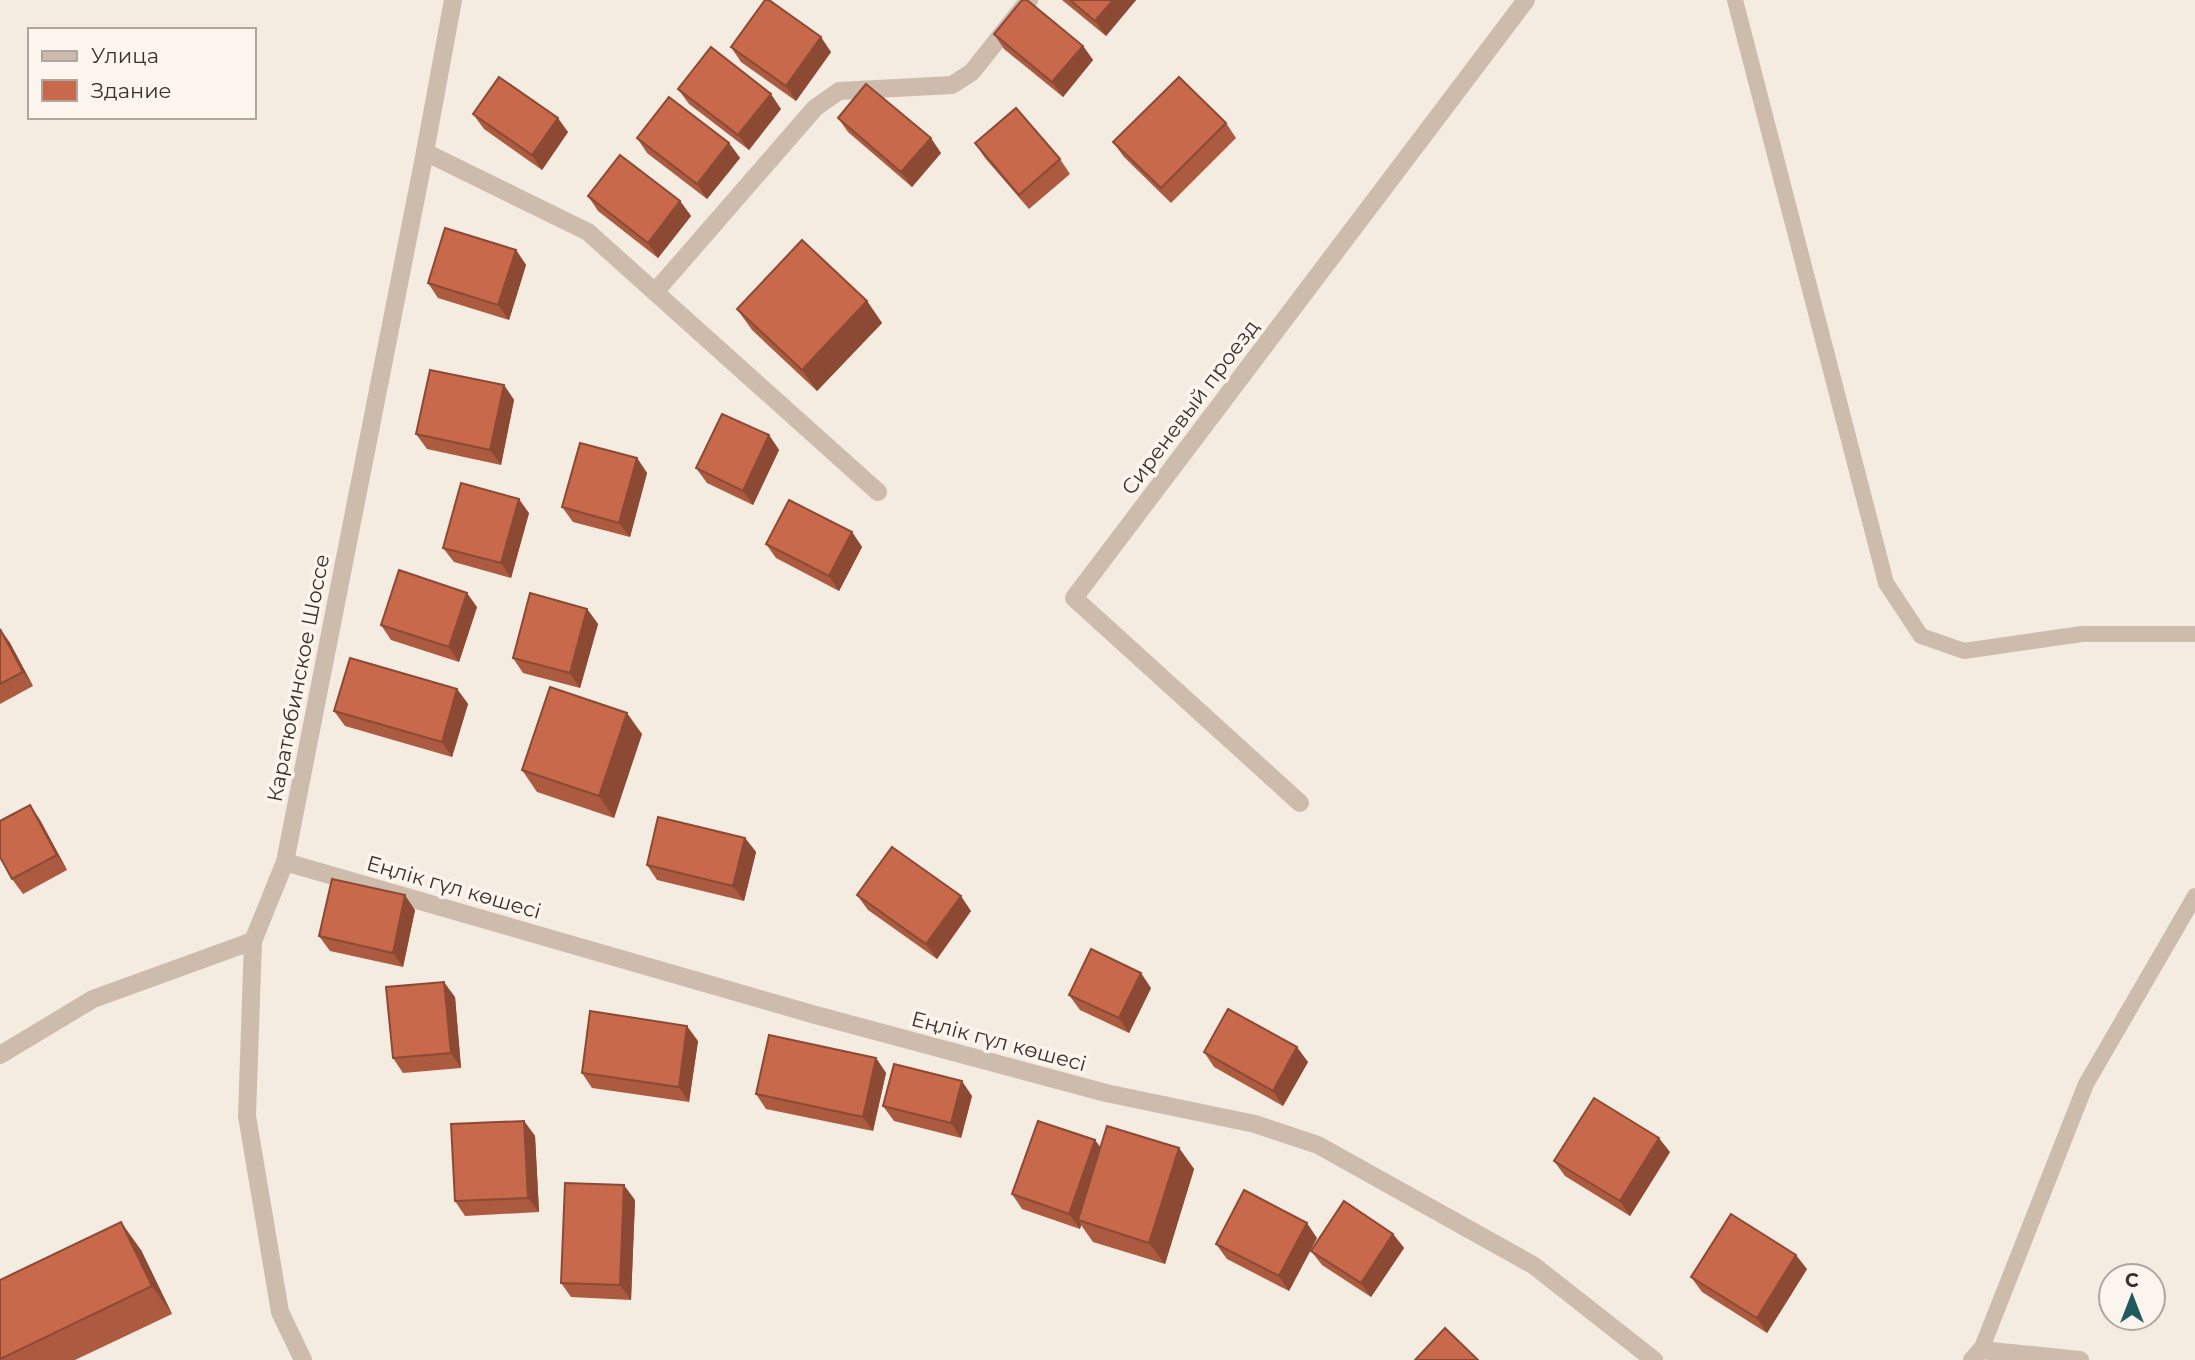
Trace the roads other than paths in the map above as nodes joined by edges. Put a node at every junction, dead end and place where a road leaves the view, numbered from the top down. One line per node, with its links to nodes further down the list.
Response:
1 (453, 0): 5 (street, Каратюбинское Шоссе)
2 (1029, 0): 6 (street)
3 (1526, 0): 9 (street, Сиреневый проезд)
4 (1735, 0): 8 (lane)
5 (425, 152): 6 (street); 10 (street, Каратюбинское Шоссе)
6 (655, 292): 7 (street)
7 (878, 492)
8 (2195, 634)
9 (1300, 803)
10 (285, 862): 12 (street, Каратюбинское Шоссе); 16 (street, Еңлік гүл көшесі)
11 (2195, 896): 14 (lane)
12 (253, 941): 13 (street); 15 (street, Каратюбинское Шоссе)
13 (0, 1055)
14 (1976, 1355): 17 (street)
15 (303, 1360)
16 (1654, 1360)
17 (2080, 1360)

